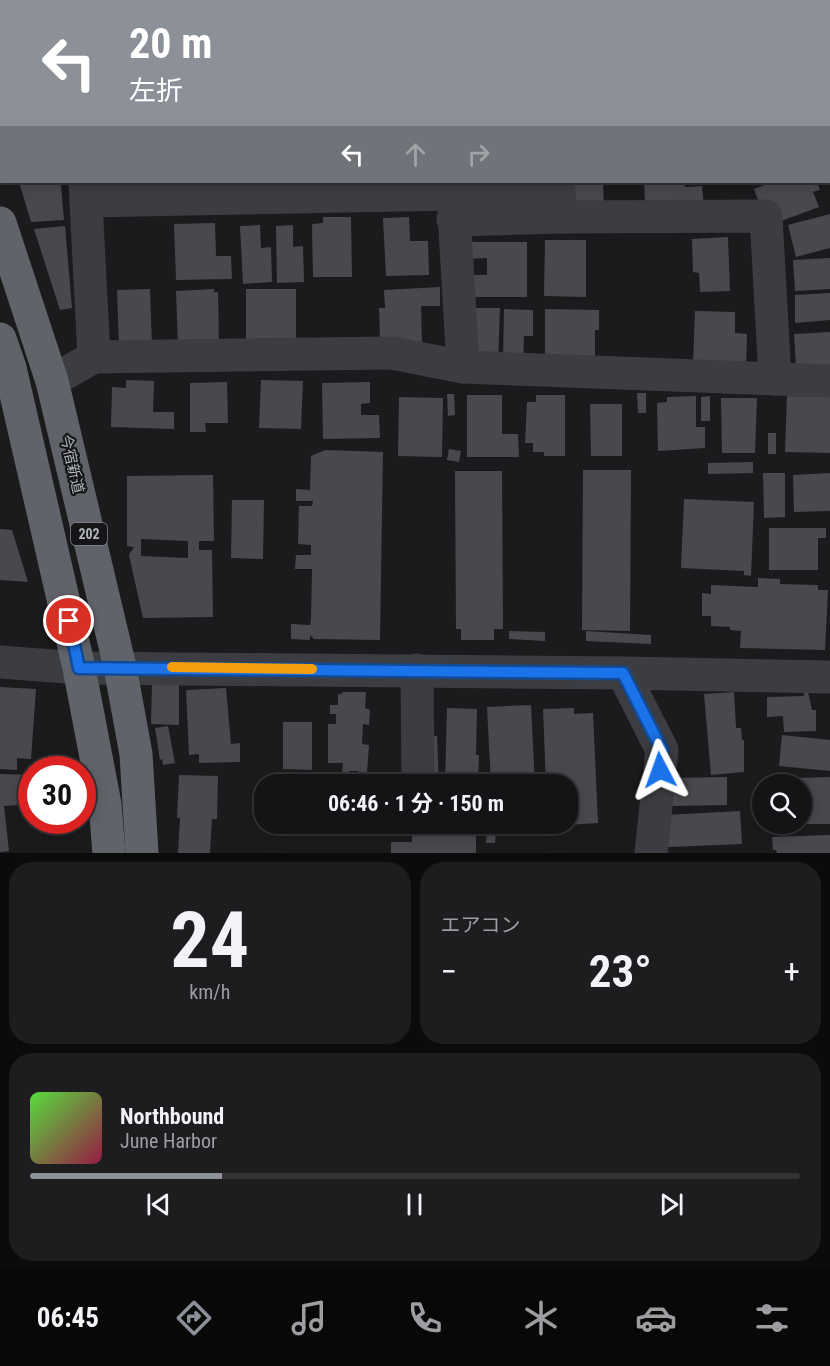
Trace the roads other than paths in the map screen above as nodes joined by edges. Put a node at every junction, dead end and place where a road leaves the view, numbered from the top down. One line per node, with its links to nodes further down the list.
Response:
1 (86, 191): 3 (street); 6 (street)
2 (559, 195): 3 (street); 8 (street)
3 (453, 207): 7 (street)
4 (0, 223): 9 (highway, 今宿新道 / 202)
5 (0, 339): 13 (highway, 202)
6 (94, 357): 7 (street); 9 (street)
7 (463, 367): 8 (street)
8 (775, 379): 10 (street)
9 (52, 381): 12 (highway, 今宿新道 / 202)
10 (830, 381)
11 (0, 662): 13 (street)
12 (120, 667): 13 (street); 14 (street); 19 (highway, 今宿新道 / 202)
13 (79, 668): 18 (highway, 202)
14 (417, 670): 15 (street); 17 (street)
15 (623, 673): 16 (street); 20 (street)
16 (830, 677)
17 (418, 774)
18 (109, 853)
19 (142, 853)
20 (651, 853)

